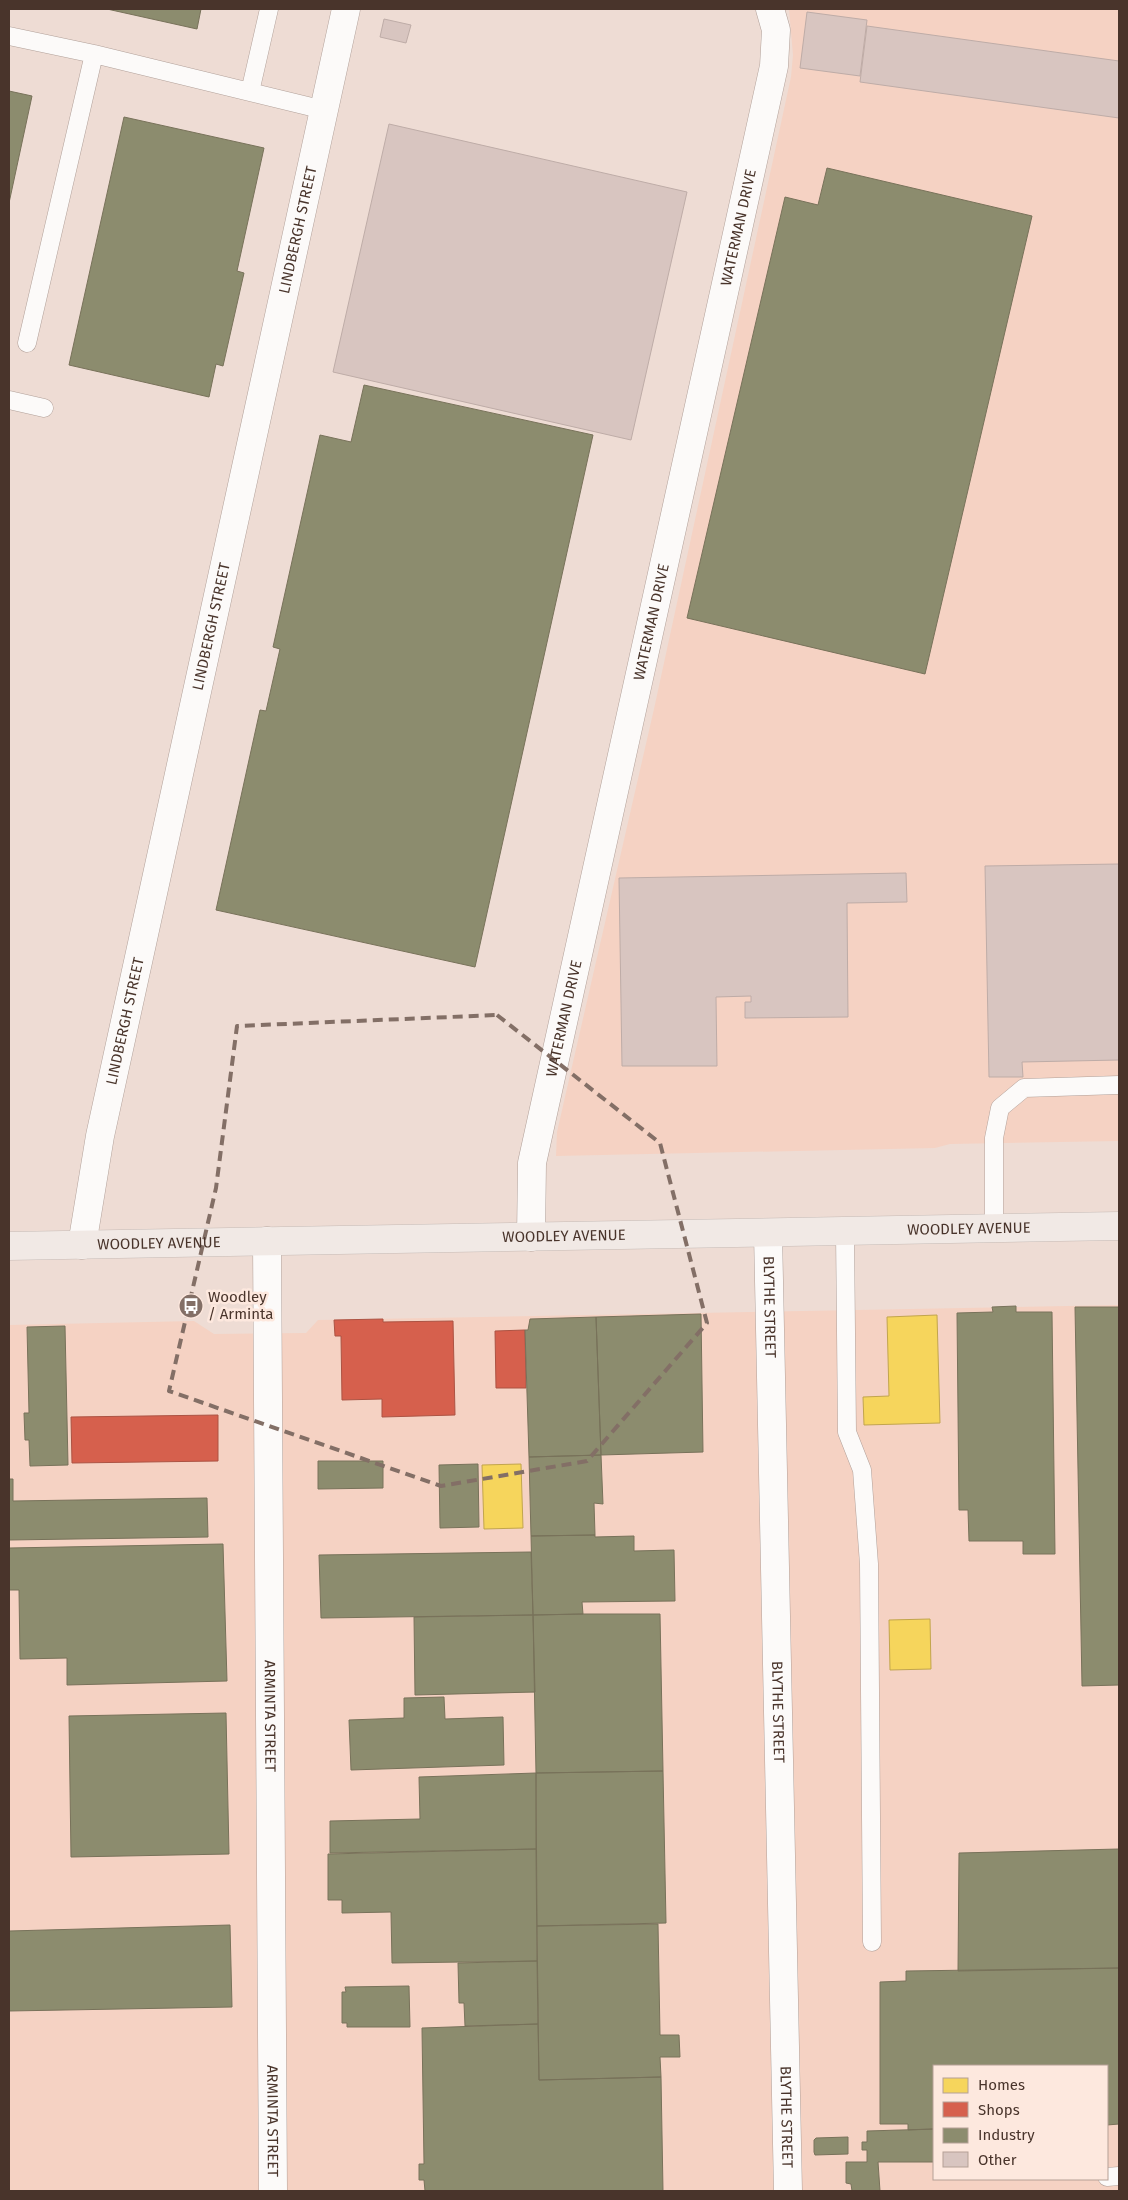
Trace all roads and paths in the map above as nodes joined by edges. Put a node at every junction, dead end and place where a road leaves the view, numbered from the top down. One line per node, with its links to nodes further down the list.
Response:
1 (269, 9): 6 (lane)
2 (346, 9): 7 (street, LINDBERGH STREET)
3 (770, 9): 16 (street, WATERMAN DRIVE)
4 (9, 36): 5 (lane)
5 (94, 54): 6 (lane); 8 (lane)
6 (250, 92): 7 (lane)
7 (324, 110): 18 (street, LINDBERGH STREET)
8 (27, 343)
9 (9, 400): 10 (lane)
10 (44, 408)
11 (1119, 1085): 13 (lane)
12 (1119, 1226): 13 (main road, WOODLEY AVENUE)
13 (994, 1228): 14 (main road, WOODLEY AVENUE)
14 (845, 1232): 15 (main road, WOODLEY AVENUE); 20 (lane)
15 (768, 1233): 16 (main road, WOODLEY AVENUE); 22 (street, BLYTHE STREET)
16 (531, 1237): 17 (main road, WOODLEY AVENUE)
17 (267, 1241): 18 (main road, WOODLEY AVENUE); 21 (street, ARMINTA STREET)
18 (82, 1245): 19 (main road, WOODLEY AVENUE)
19 (9, 1246)
20 (872, 1942)
21 (273, 2191)
22 (788, 2191)

